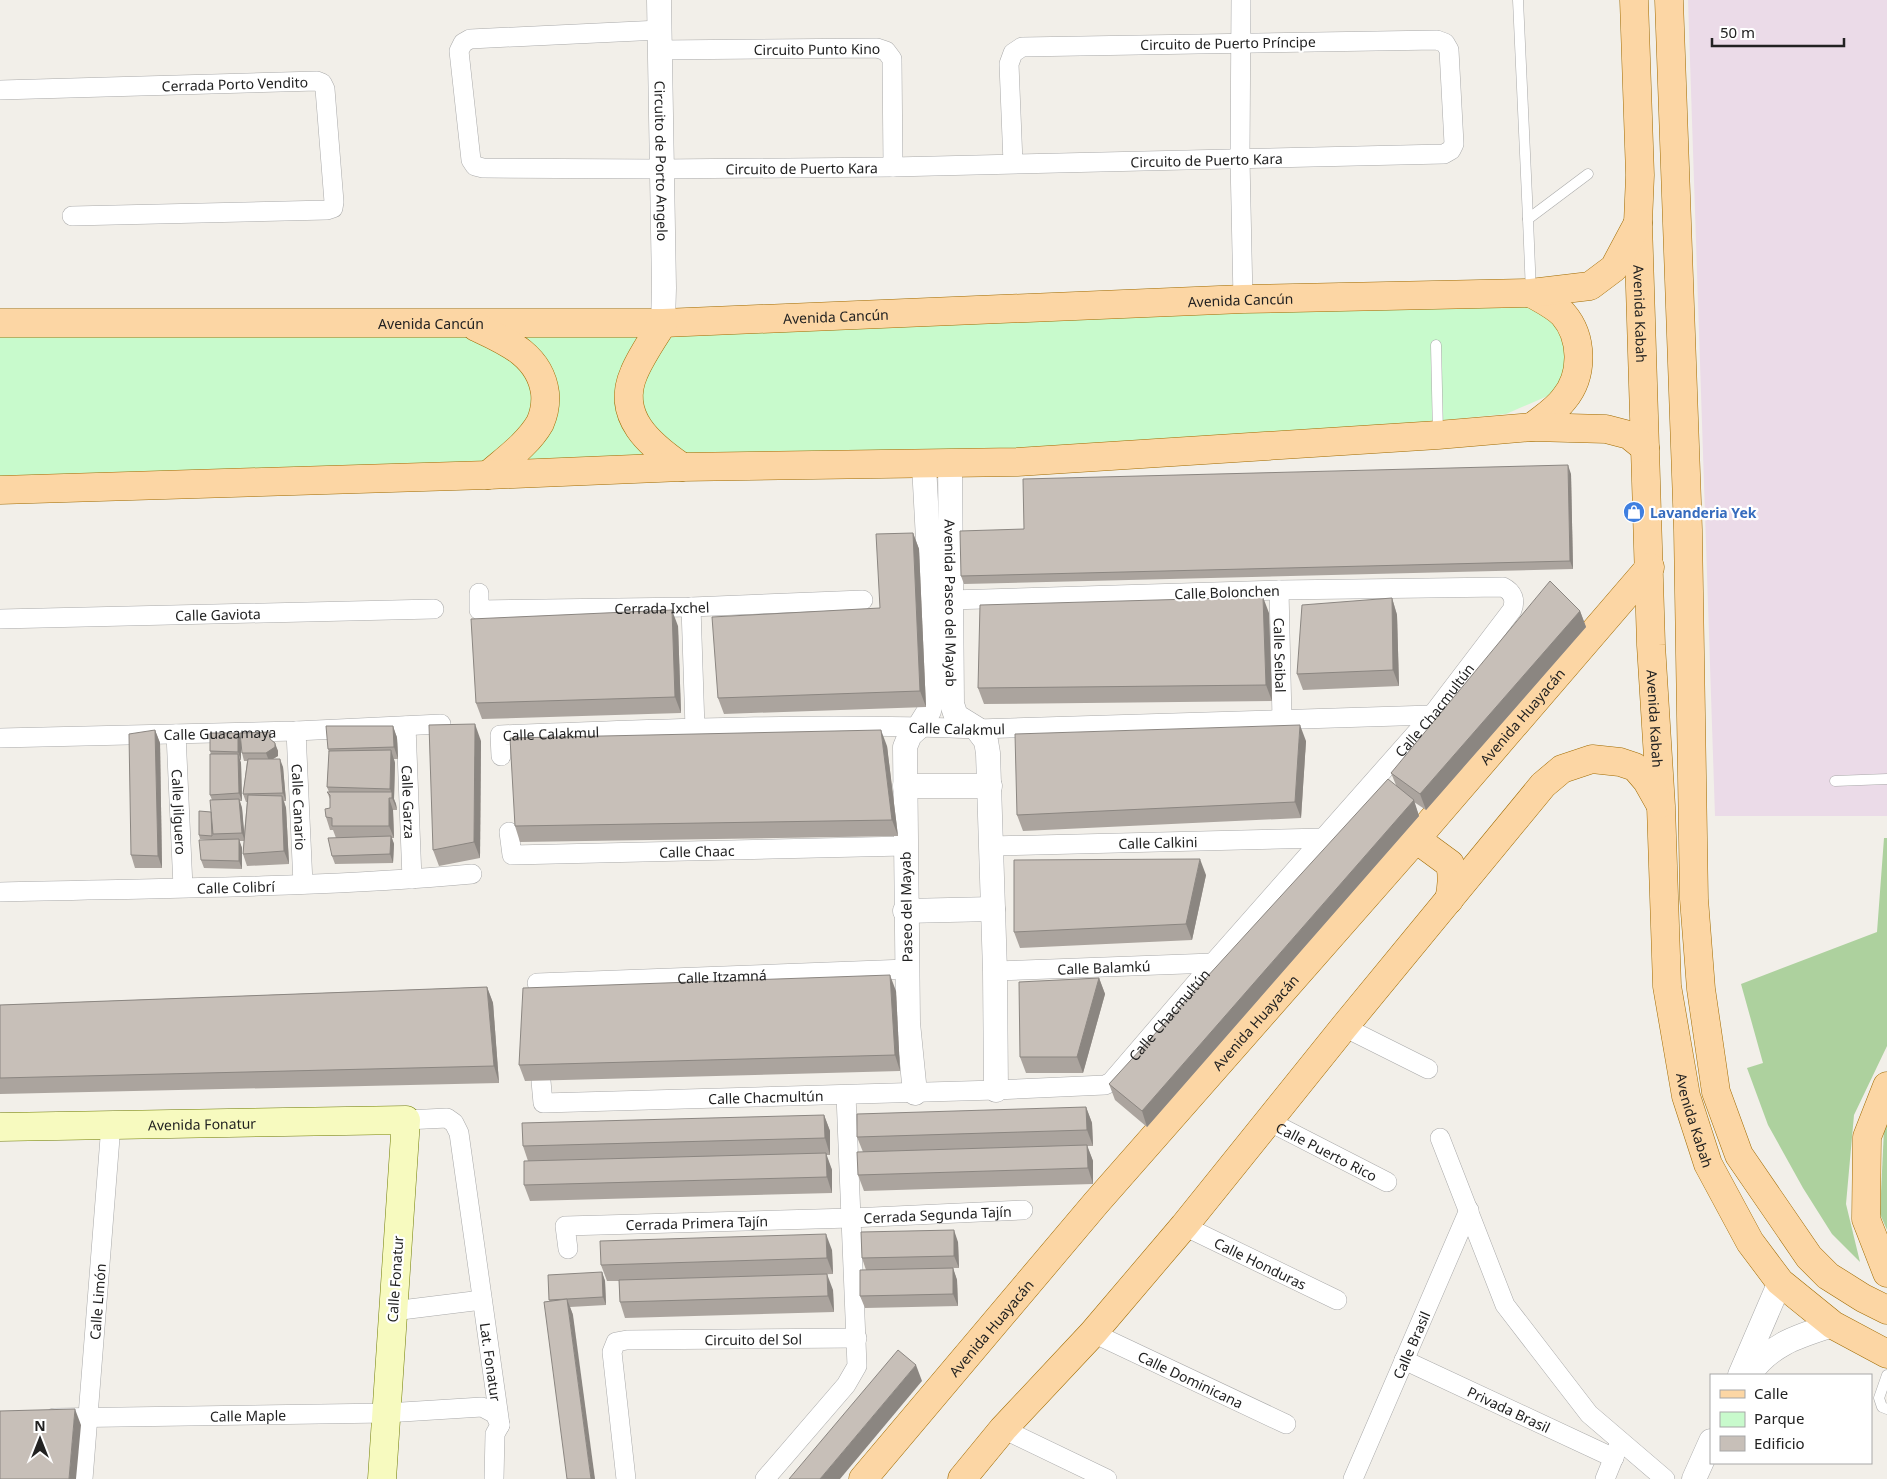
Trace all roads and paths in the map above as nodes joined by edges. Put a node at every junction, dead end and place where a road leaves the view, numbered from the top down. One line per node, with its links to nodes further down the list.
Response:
1 (659, 0): 6 (street, Circuito de Porto Angelo)
2 (1241, 0): 7 (street)
3 (1518, 0): 16 (lane)
4 (1634, 0): 17 (main road, Avenida Kabah)
5 (1669, 0): 66 (main road, Avenida Kabah)
6 (659, 40): 12 (street, Circuito Punto Kino); 13 (street, Circuito de Porto Angelo); 13 (street, Circuito de Puerto Kara)
7 (1242, 43): 9 (street, Circuito de Puerto Príncipe); 10 (street); 11 (street, Circuito de Puerto Príncipe)
8 (0, 90): 15 (street, Cerrada Porto Vendito)
9 (1451, 150): 10 (street, Circuito de Puerto Kara)
10 (1240, 159): 11 (street, Circuito de Puerto Kara); 19 (street)
11 (1013, 163): 12 (street, Circuito de Puerto Kara)
12 (893, 166): 13 (street, Circuito de Puerto Kara)
13 (661, 169): 21 (street, Circuito de Porto Angelo)
14 (1588, 174): 16 (lane)
15 (72, 216)
16 (1528, 218): 18 (lane)
17 (1638, 223): 18 (main road, Avenida Cancún); 26 (main road, Avenida Kabah)
18 (1530, 293): 19 (main road, Avenida Cancún); 24 (main road)
19 (1242, 299): 21 (main road, Avenida Cancún)
20 (0, 322): 22 (main road, Avenida Cancún)
21 (663, 323): 22 (main road, Avenida Cancún); 28 (main road)
22 (469, 324): 29 (main road)
23 (1436, 345): 25 (lane)
24 (1532, 427): 25 (main road); 26 (main road)
25 (1438, 435): 27 (main road)
26 (1645, 448): 31 (main road, Avenida Kabah)
27 (937, 464): 28 (main road); 36 (street, Avenida Paseo del Mayab); 44 (street, Avenida Paseo del Mayab)
28 (682, 467): 29 (main road)
29 (488, 475): 30 (main road)
30 (0, 490)
31 (1650, 567): 55 (main road, Avenida Kabah); 58 (main road, Avenida Huayacán)
32 (1503, 587): 33 (street, Calle Bolonchen); 40 (street, Calle Chacmultún)
33 (1279, 590): 36 (street, Calle Bolonchen); 41 (street, Calle Seibal)
34 (479, 592): 37 (street, Cerrada Ixchel)
35 (863, 600): 37 (street, Cerrada Ixchel)
36 (950, 600): 46 (street, Avenida Paseo del Mayab)
37 (691, 607): 45 (street)
38 (434, 609): 39 (street, Calle Gaviota)
39 (0, 619)
40 (1432, 715): 41 (street, Calle Calakmul); 57 (street, Calle Chacmultún)
41 (1282, 720): 46 (street, Calle Calakmul)
42 (441, 724): 43 (street, Calle Guacamaya)
43 (406, 726): 47 (street, Calle Guacamaya); 62 (street, Calle Garza)
44 (920, 727): 45 (street, Calle Calakmul); 46 (street, Calle Calakmul); 53 (street, Paseo del Mayab)
45 (695, 728): 50 (street, Calle Calakmul)
46 (977, 729): 54 (street)
47 (296, 731): 48 (street, Calle Guacamaya); 63 (street, Calle Canario)
48 (176, 734): 49 (street, Calle Guacamaya); 64 (street, Calle Jilguero)
49 (0, 738)
50 (501, 756)
51 (1887, 779): 52 (lane)
52 (1835, 781)
53 (905, 786): 54 (street); 59 (street, Paseo del Mayab)
54 (990, 786): 60 (street)
55 (1661, 806): 66 (main road); 67 (main road); 93 (main road, Avenida Kabah)
56 (509, 832): 59 (street, Calle Chaac)
57 (1325, 838): 60 (street, Calle Calkini); 70 (street, Calle Chacmultún)
58 (1416, 839): 67 (main road); 120 (main road, Avenida Huayacán)
59 (905, 846): 69 (street, Paseo del Mayab)
60 (992, 846): 68 (street)
61 (472, 874): 62 (street, Calle Colibrí)
62 (412, 879): 63 (street, Calle Colibrí)
63 (303, 884): 64 (street, Calle Colibrí)
64 (183, 888): 65 (street, Calle Colibrí)
65 (0, 892)
66 (1694, 899): 97 (main road, Avenida Kabah)
67 (1449, 900): 74 (main road)
68 (993, 909): 69 (street); 72 (street)
69 (905, 911): 71 (street, Paseo del Mayab)
70 (1213, 963): 72 (street, Calle Balamkú); 78 (street, Calle Chacmultún)
71 (907, 970): 73 (street, Calle Itzamná); 79 (street, Paseo del Mayab)
72 (995, 972): 78 (street)
73 (537, 983)
74 (1344, 1027): 75 (street); 82 (main road)
75 (1428, 1069)
76 (541, 1081): 80 (street, Calle Chacmultún)
77 (1887, 1086): 92 (main road)
78 (996, 1090): 79 (street, Calle Chacmultún)
79 (914, 1092): 80 (street, Calle Chacmultún)
80 (846, 1095): 89 (street)
81 (406, 1120): 83 (main road, Avenida Fonatur); 94 (street, Lat. Fonatur); 96 (main road, Calle Fonatur)
82 (1268, 1121): 86 (street, Calle Puerto Rico); 90 (main road)
83 (111, 1125): 84 (main road, Avenida Fonatur); 108 (street, Calle Limón)
84 (0, 1126)
85 (1440, 1138): 88 (street)
86 (1387, 1182)
87 (1023, 1210): 89 (street, Cerrada Segunda Tajín)
88 (1468, 1210): 102 (street, Calle Brasil); 114 (street)
89 (851, 1218): 91 (street, Cerrada Primera Tajín); 100 (street)
90 (1184, 1226): 95 (street, Calle Honduras); 99 (main road)
91 (568, 1249)
92 (1887, 1273)
93 (1780, 1282): 98 (main road, Avenida Kabah); 103 (street)
94 (482, 1300): 96 (street); 110 (street, Lat. Fonatur)
95 (1336, 1300)
96 (393, 1310): 107 (main road, Calle Fonatur)
97 (1887, 1310)
98 (1833, 1325): 101 (main road, Avenida Kabah); 104 (street)
99 (1093, 1333): 111 (street, Calle Dominicana); 112 (main road)
100 (857, 1338): 118 (street, Circuito del Sol); 119 (street)
101 (1887, 1354)
102 (1404, 1360): 114 (street, Privada Brasil); 123 (street, Calle Brasil)
103 (1740, 1374)
104 (1750, 1374)
105 (1887, 1375): 106 (lane)
106 (1887, 1409)
107 (386, 1413): 108 (street, Calle Maple); 110 (street, Calle Maple); 116 (main road, Calle Fonatur)
108 (89, 1417): 109 (street, Calle Maple); 115 (street, Calle Limón)
109 (40, 1418)
110 (497, 1419): 117 (street)
111 (1286, 1424)
112 (1003, 1429): 121 (main road); 122 (street)
113 (1710, 1443): 126 (street)
114 (1617, 1450): 124 (street); 125 (street)
115 (83, 1479)
116 (382, 1479)
117 (494, 1479)
118 (626, 1479)
119 (765, 1479)
120 (863, 1479)
121 (962, 1479)
122 (1107, 1479)
123 (1353, 1479)
124 (1605, 1479)
125 (1665, 1479)
126 (1694, 1479)

